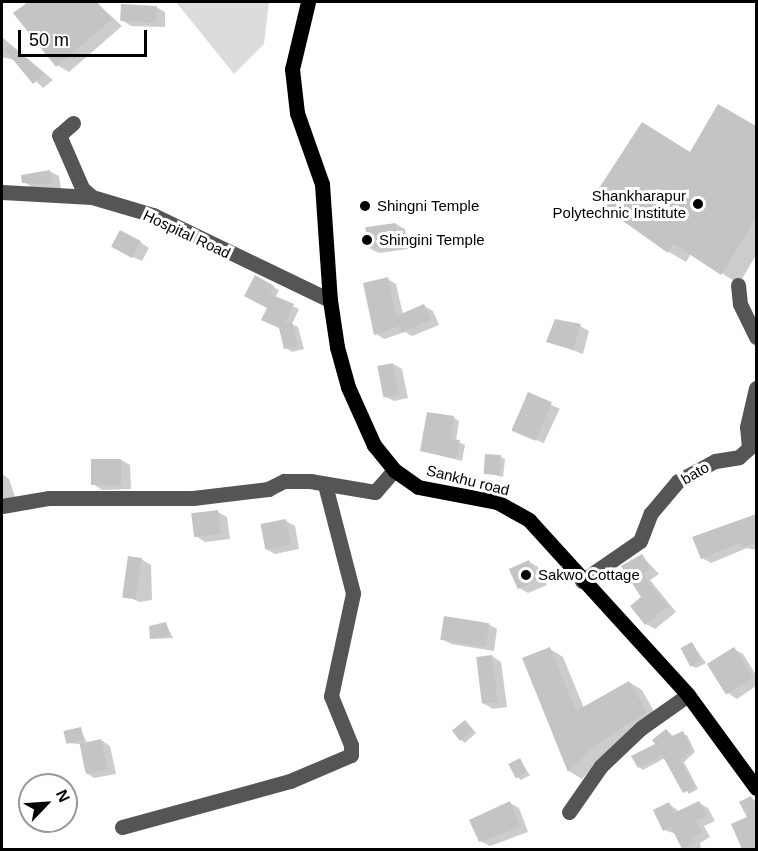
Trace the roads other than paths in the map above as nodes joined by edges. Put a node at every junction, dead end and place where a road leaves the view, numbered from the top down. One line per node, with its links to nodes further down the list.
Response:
1 (308, 2): 6 (main road, Sankhu road)
2 (73, 123): 4 (street)
3 (2, 192): 4 (street, Hospital Road)
4 (92, 198): 6 (street, Hospital Road)
5 (738, 285): 7 (street)
6 (330, 300): 9 (main road, Sankhu road)
7 (756, 337)
8 (756, 388): 12 (street, bato)
9 (394, 470): 10 (street); 12 (main road, Sankhu road)
10 (325, 485): 11 (street); 16 (street)
11 (2, 506)
12 (582, 581): 13 (main road, Sankhu road)
13 (688, 695): 14 (main road, Sankhu road); 15 (street)
14 (756, 788)
15 (569, 812)
16 (122, 827)

